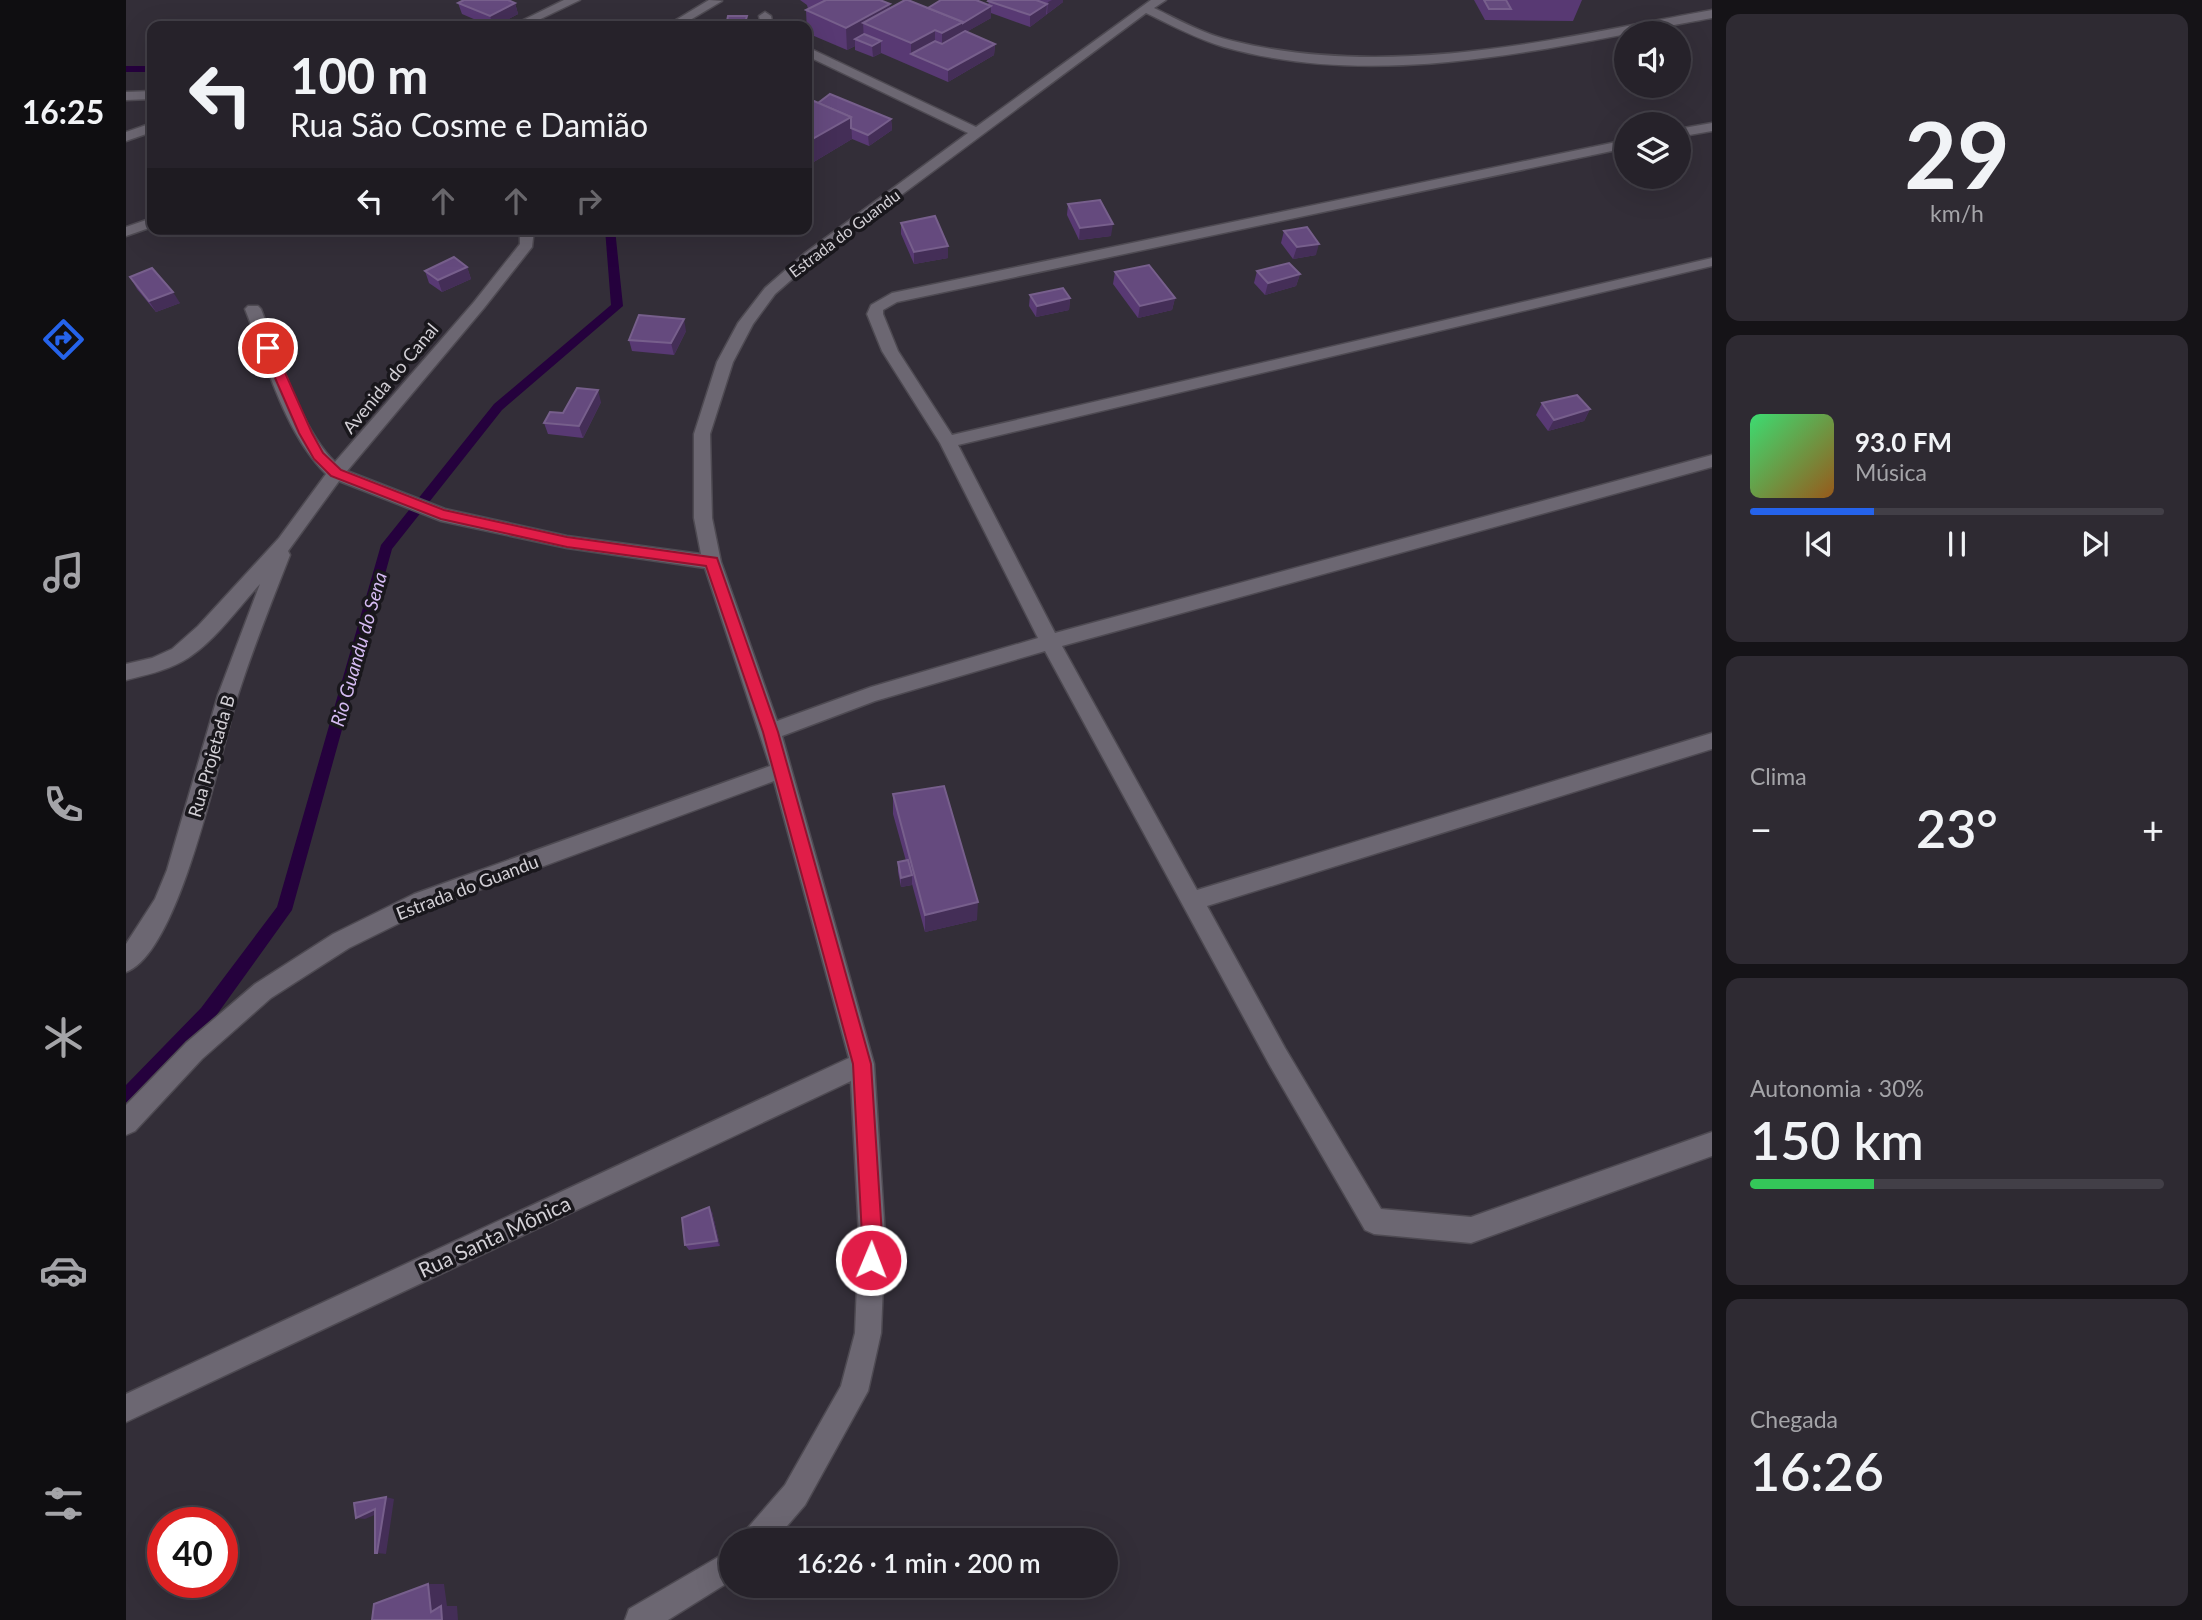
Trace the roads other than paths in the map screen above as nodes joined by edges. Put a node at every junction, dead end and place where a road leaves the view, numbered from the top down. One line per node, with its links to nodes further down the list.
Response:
1 (574, 0): 5 (street)
2 (716, 1): 6 (street)
3 (1153, 4): 4 (street); 13 (street, Estrada do Guandu)
4 (1712, 14)
5 (528, 21)
6 (681, 21)
7 (812, 53): 13 (street)
8 (147, 95): 9 (street)
9 (126, 96)
10 (1712, 127): 12 (street)
11 (147, 129): 14 (street)
12 (1691, 131)
13 (977, 132): 25 (street, Estrada do Guandu)
14 (126, 137)
15 (1614, 147): 21 (street)
16 (147, 224): 17 (street)
17 (126, 232)
18 (527, 235): 23 (street, Avenida do Canal)
19 (1712, 262): 21 (street)
20 (253, 309): 23 (street)
21 (948, 442): 26 (street)
22 (1712, 461): 26 (street)
23 (336, 473): 24 (street, Avenida do Canal); 25 (street)
24 (285, 543): 27 (street, Avenida do Canal); 32 (street, Rua Projetada B)
25 (712, 562): 28 (street, Estrada do Guandu)
26 (1050, 642): 28 (street); 31 (street)
27 (126, 672)
28 (771, 732): 30 (street, Estrada do Guandu)
29 (1712, 741): 31 (street)
30 (782, 770): 33 (street, Estrada do Guandu); 34 (street, Estrada do Guandu)
31 (1193, 901): 35 (street)
32 (126, 962)
33 (862, 1064): 36 (street, Rua Santa Mônica); 37 (street, Estrada do Guandu)
34 (126, 1123)
35 (1712, 1144)
36 (126, 1408)
37 (766, 1528)
38 (719, 1571): 39 (street)
39 (640, 1620)

